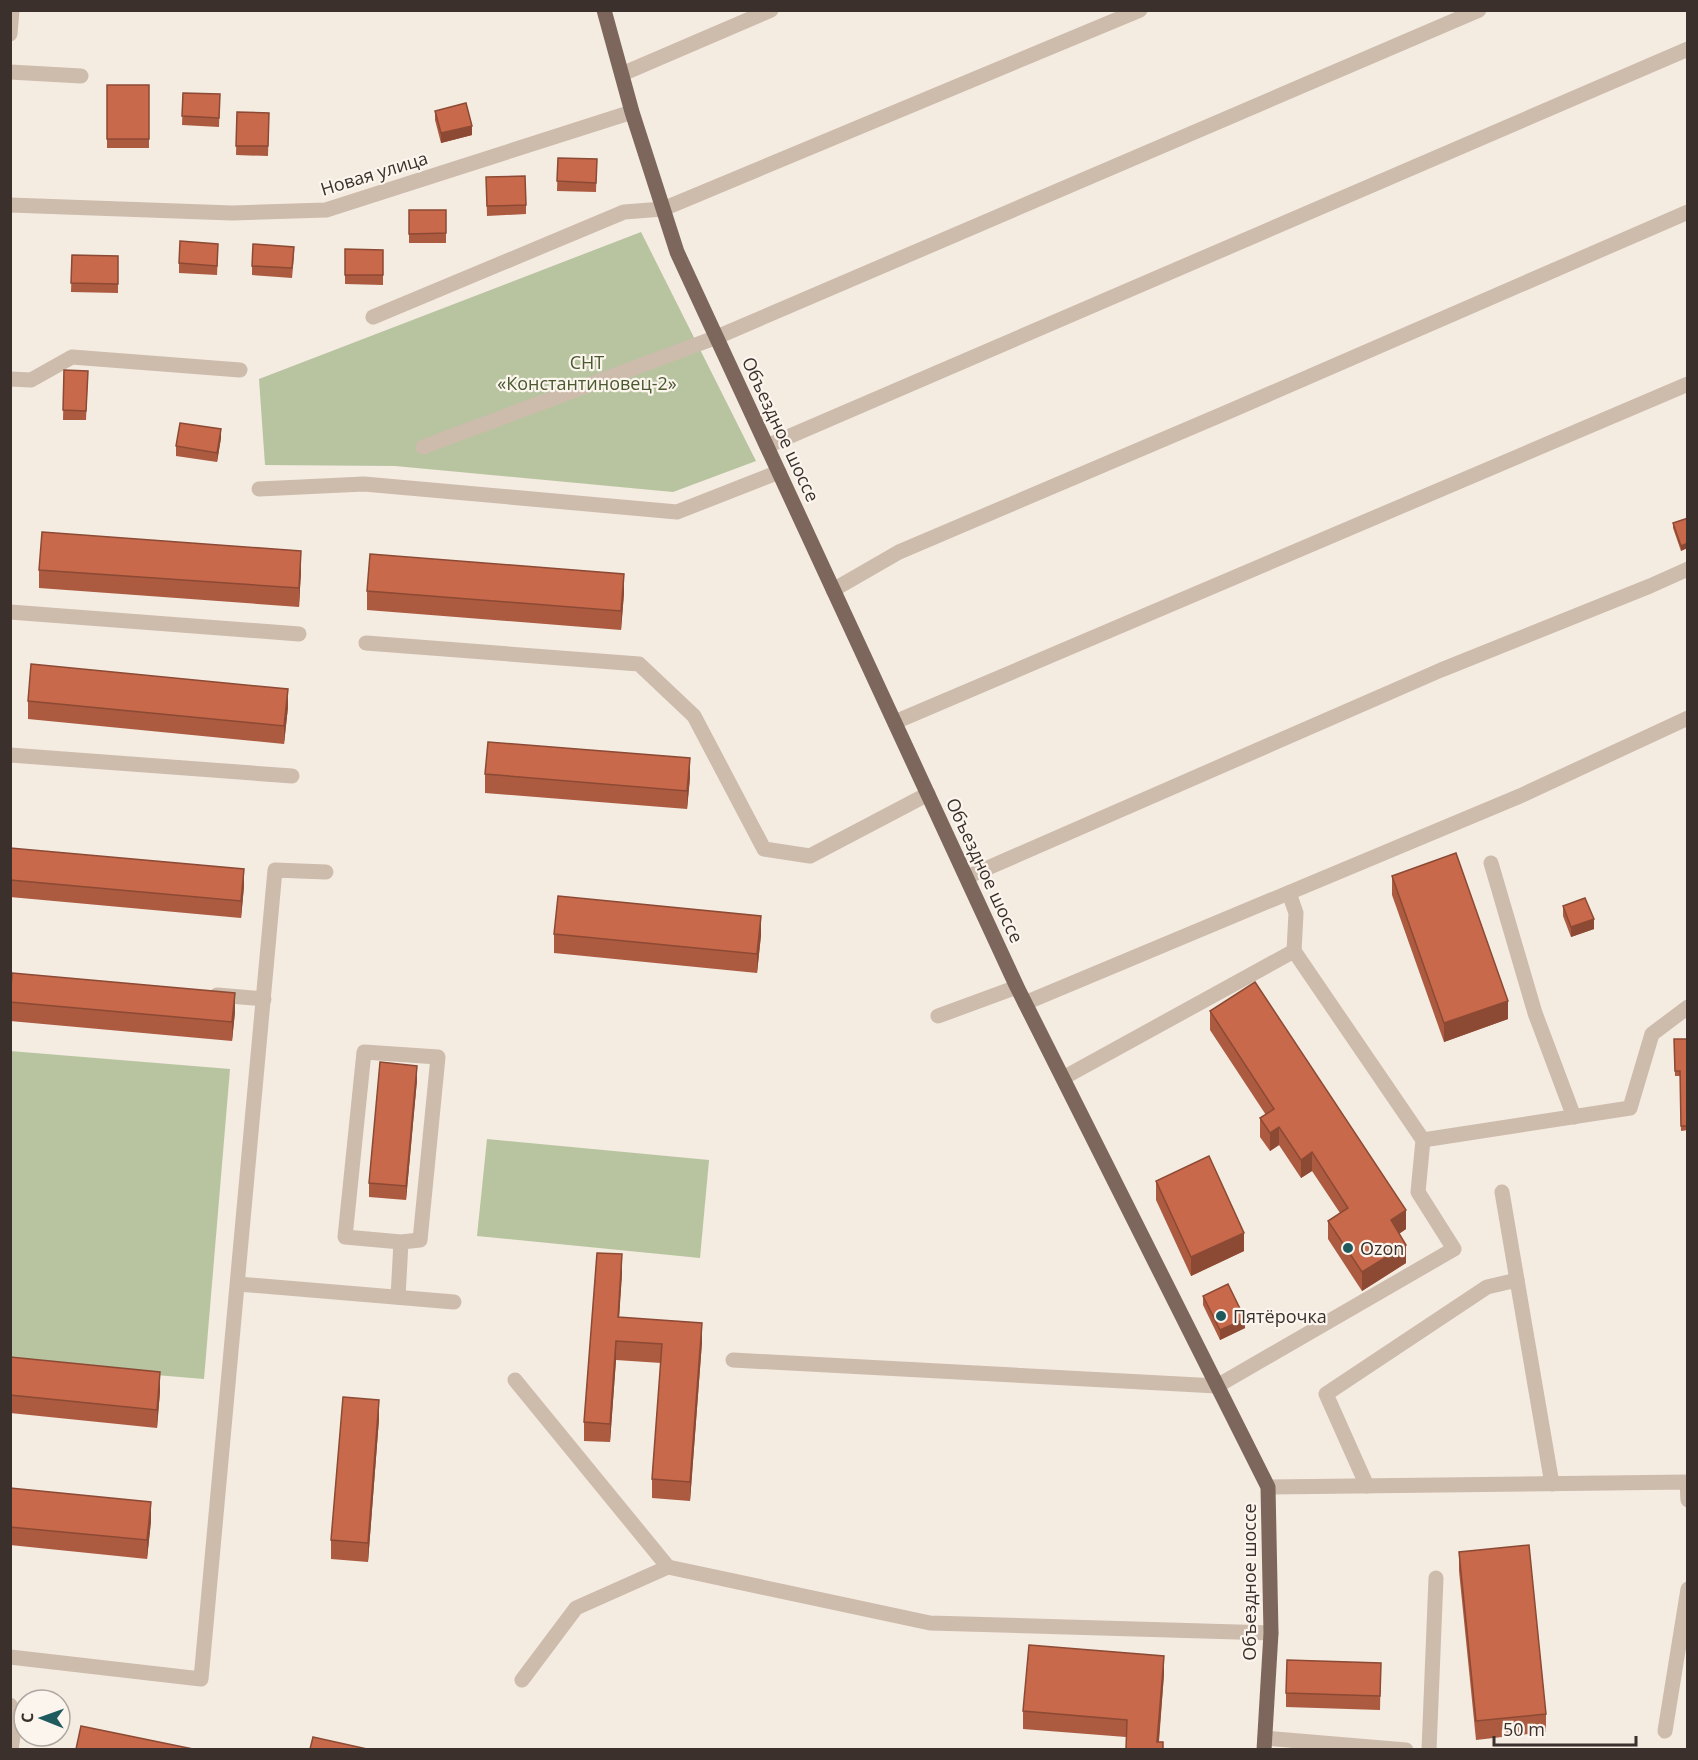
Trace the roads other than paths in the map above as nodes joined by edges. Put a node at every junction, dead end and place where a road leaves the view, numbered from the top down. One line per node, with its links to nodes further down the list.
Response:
1 (12, 10): 6 (street)
2 (604, 10): 9 (main road, Объездное шоссе)
3 (771, 10): 9 (street)
4 (1140, 10): 13 (street)
5 (1479, 10): 16 (street)
6 (10, 34)
7 (1688, 49): 20 (street)
8 (10, 72): 10 (street)
9 (622, 74): 11 (main road, Объездное шоссе)
10 (81, 76)
11 (632, 112): 12 (street, Новая улица); 13 (main road, Объездное шоссе)
12 (10, 205)
13 (663, 209): 15 (street); 16 (main road, Объездное шоссе)
14 (1688, 212): 25 (street)
15 (373, 317)
16 (717, 337): 20 (main road, Объездное шоссе); 21 (street)
17 (240, 370): 18 (street)
18 (10, 379)
19 (1688, 384): 30 (street)
20 (767, 446): 22 (main road, Объездное шоссе)
21 (423, 447)
22 (779, 472): 23 (street); 25 (main road, Объездное шоссе)
23 (259, 489)
24 (1688, 569): 36 (street)
25 (834, 590): 30 (main road, Объездное шоссе)
26 (10, 612): 27 (street)
27 (299, 634)
28 (366, 643): 33 (street)
29 (1688, 718): 37 (street)
30 (895, 722): 33 (main road, Объездное шоссе)
31 (10, 754): 32 (street)
32 (292, 776)
33 (928, 794): 36 (main road, Объездное шоссе)
34 (1491, 863): 46 (street)
35 (326, 872): 41 (street)
36 (967, 877): 39 (main road, Объездное шоссе)
37 (1289, 893): 38 (street); 42 (street)
38 (1294, 951): 45 (street); 47 (street)
39 (1017, 987): 42 (main road, Объездное шоссе); 44 (street)
40 (206, 994): 41 (street)
41 (264, 999): 51 (street)
42 (1025, 1003): 45 (main road, Объездное шоссе)
43 (1688, 1007): 46 (street)
44 (938, 1016)
45 (1063, 1078): 56 (main road, Объездное шоссе)
46 (1574, 1117): 47 (street)
47 (1423, 1140): 56 (street)
48 (1502, 1192): 50 (street)
49 (400, 1242): 49 (street); 52 (street)
50 (1517, 1280): 57 (street); 58 (street)
51 (238, 1284): 52 (street); 65 (street)
52 (398, 1297): 53 (street)
53 (454, 1302)
54 (733, 1360): 56 (street)
55 (515, 1380): 61 (street)
56 (1217, 1386): 59 (main road, Объездное шоссе)
57 (1552, 1484): 58 (street); 60 (street)
58 (1367, 1486): 59 (street)
59 (1268, 1487): 64 (main road, Объездное шоссе)
60 (1688, 1500)
61 (668, 1567): 64 (street); 66 (street)
62 (1436, 1578): 72 (street)
63 (1688, 1589): 68 (street)
64 (1271, 1633): 69 (main road, Объездное шоссе)
65 (10, 1657)
66 (522, 1680)
67 (10, 1705): 70 (street)
68 (1665, 1731)
69 (1265, 1744): 71 (street)
70 (11, 1749)
71 (1406, 1749)
72 (1429, 1749)

